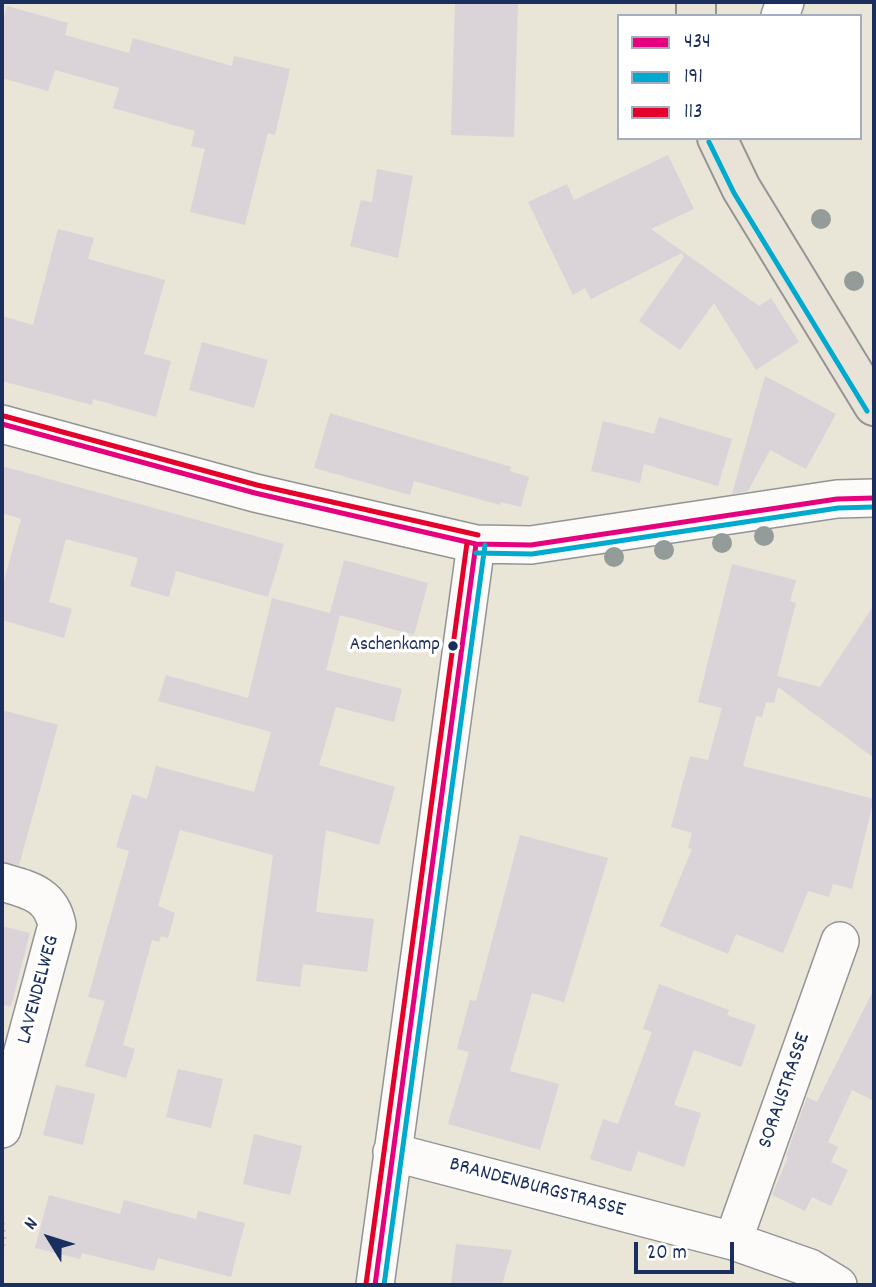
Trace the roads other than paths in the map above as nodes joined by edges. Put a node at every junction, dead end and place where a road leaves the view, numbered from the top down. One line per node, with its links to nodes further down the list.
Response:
1 (718, 140): 2 (main road)
2 (874, 406)
3 (2, 424): 5 (street)
4 (874, 498): 5 (street)
5 (476, 544): 9 (street)
6 (2, 882): 8 (street, LAVENDELWEG)
7 (840, 941): 10 (street, SORAUSTRASSE)
8 (2, 1129)
9 (392, 1152): 10 (street, BRANDENBURGSTRASSE); 11 (street)
10 (733, 1241): 12 (street, BRANDENBURGSTRASSE)
11 (375, 1285)
12 (838, 1285)

